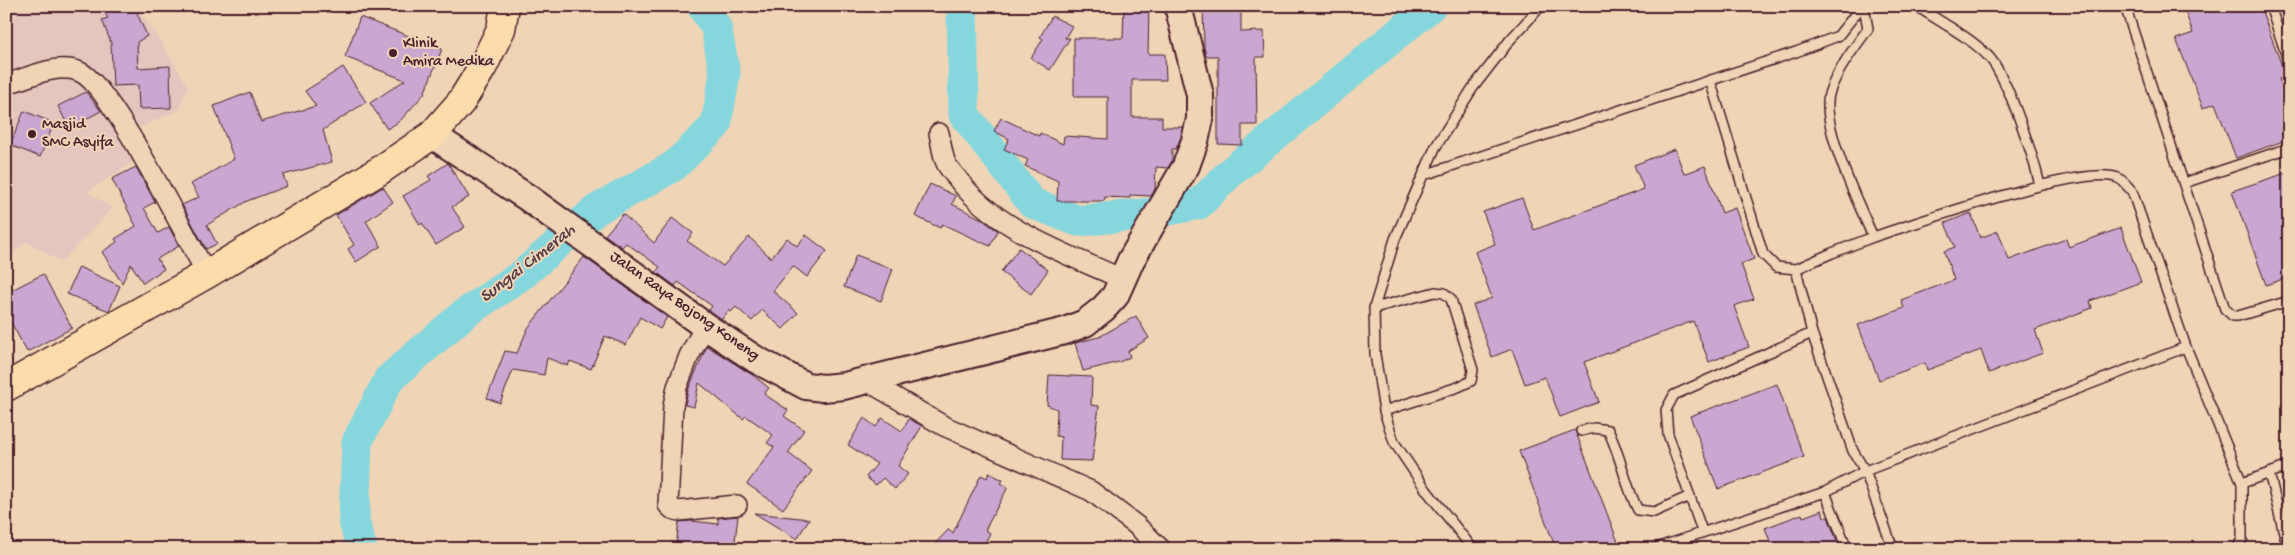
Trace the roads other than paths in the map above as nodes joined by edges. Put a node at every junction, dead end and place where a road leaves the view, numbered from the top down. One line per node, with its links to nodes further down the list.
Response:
1 (505, 6): 12 (main road)
2 (1178, 6): 18 (main road, Jalan Raya Bojong Koneng)
3 (1542, 6): 14 (lane)
4 (1863, 6): 9 (lane); 17 (lane)
5 (1917, 6): 16 (lane)
6 (2125, 6): 15 (lane)
7 (2270, 6): 8 (lane)
8 (2289, 63)
9 (1710, 80): 14 (lane); 19 (lane)
10 (6, 84): 20 (street)
11 (939, 133): 18 (street)
12 (432, 136): 20 (main road); 23 (main road, Jalan Raya Bojong Koneng)
13 (2289, 148): 15 (lane)
14 (1424, 175): 22 (lane)
15 (2184, 183): 21 (lane)
16 (2040, 185): 17 (lane); 25 (lane)
17 (1873, 237): 19 (lane)
18 (1127, 270): 26 (main road, Jalan Raya Bojong Koneng)
19 (1796, 270): 24 (lane)
20 (207, 274): 27 (main road)
21 (2289, 301)
22 (1374, 308): 28 (lane); 28 (lane)
23 (705, 326): 26 (main road, Jalan Raya Bojong Koneng); 36 (street)
24 (1812, 333): 31 (lane); 35 (lane)
25 (2186, 347): 31 (lane); 33 (lane)
26 (867, 381): 38 (street)
27 (6, 387)
28 (1384, 411): 39 (lane)
29 (1581, 431): 35 (lane)
30 (2289, 466): 32 (lane)
31 (1865, 471): 34 (lane); 42 (lane)
32 (2269, 473): 33 (lane); 44 (lane)
33 (2242, 483): 43 (lane)
34 (1824, 492): 37 (lane); 41 (lane)
35 (1690, 496): 37 (lane)
36 (737, 505)
37 (1702, 531): 40 (lane)
38 (1162, 549)
39 (1474, 549)
40 (1653, 549)
41 (1846, 549)
42 (1893, 549)
43 (2237, 549)
44 (2288, 549)

